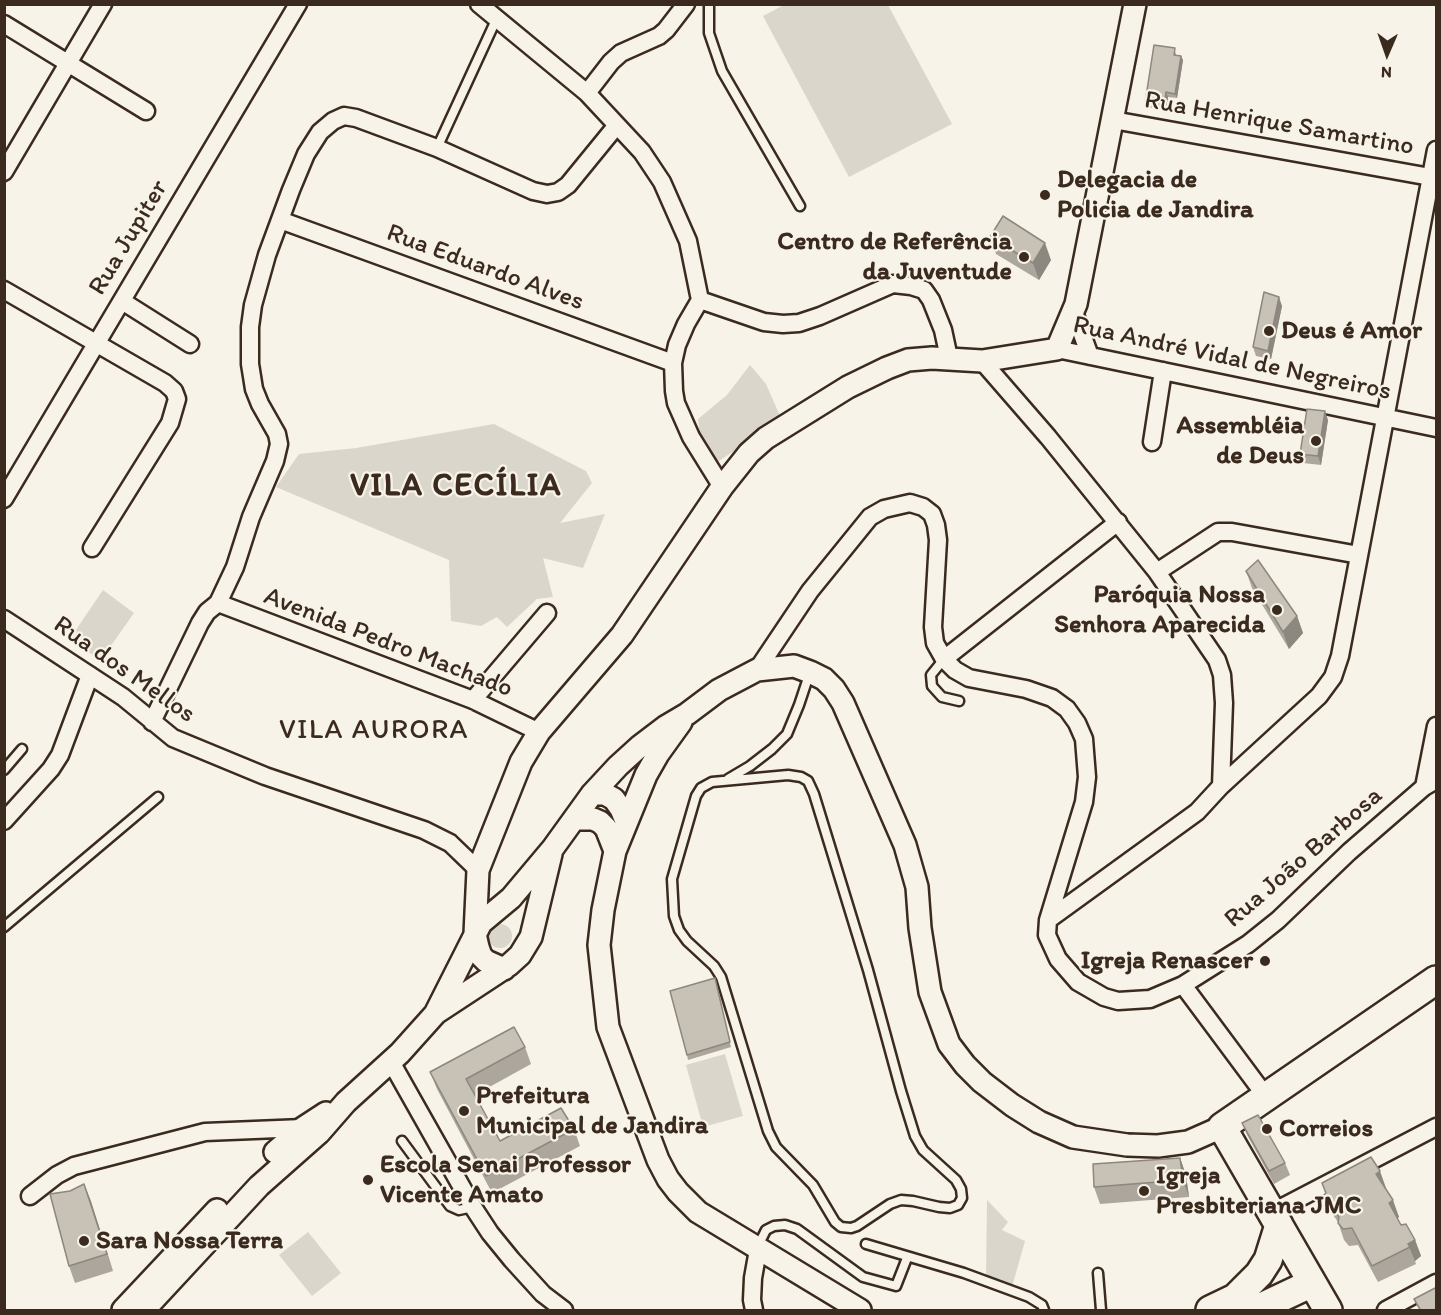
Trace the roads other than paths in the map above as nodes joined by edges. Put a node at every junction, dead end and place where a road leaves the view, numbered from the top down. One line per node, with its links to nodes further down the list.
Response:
1 (103, 4): 9 (street)
2 (298, 4): 21 (street, Rua Jupiter)
3 (479, 4): 7 (street)
4 (686, 4): 10 (street)
5 (709, 4): 18 (lane)
6 (1135, 4): 12 (street)
7 (496, 20): 10 (street); 14 (lane)
8 (4, 24): 9 (street)
9 (68, 63): 11 (street); 16 (street)
10 (587, 93): 13 (street)
11 (146, 111)
12 (1113, 120): 17 (street, Rua Henrique Samartino); 23 (street)
13 (617, 125): 14 (street); 22 (street)
14 (437, 148): 19 (street)
15 (1437, 150): 17 (street)
16 (4, 172)
17 (1434, 177): 32 (street)
18 (800, 206)
19 (280, 220): 30 (street, Rua Eduardo Alves); 41 (street)
20 (4, 290): 24 (street)
21 (122, 300): 24 (street, Rua Jupiter); 25 (street)
22 (700, 300): 28 (street); 30 (street)
23 (1074, 312): 26 (street); 27 (street)
24 (96, 344): 36 (street, Rua Jupiter); 38 (street)
25 (190, 345)
26 (1058, 349): 27 (street, Rua André Vidal de Negreiros); 29 (street, Rua André Vidal de Negreiros)
27 (1090, 356): 31 (street, Rua André Vidal de Negreiros)
28 (949, 358): 29 (street, Rua André Vidal de Negreiros); 35 (street, Rua André Vidal de Negreiros)
29 (982, 361): 37 (street)
30 (673, 363): 35 (street)
31 (1163, 371): 32 (street, Rua André Vidal de Negreiros); 34 (street)
32 (1385, 418): 33 (street, Rua André Vidal de Negreiros); 39 (street)
33 (1437, 428)
34 (1152, 442)
35 (722, 487): 53 (street, Rua André Vidal de Negreiros)
36 (4, 498)
37 (1118, 522): 40 (street); 44 (street)
38 (92, 548)
39 (1359, 555): 40 (street); 58 (street)
40 (1157, 572): 58 (street)
41 (218, 603): 48 (street, Avenida Pedro Machado); 51 (street)
42 (547, 613): 48 (street)
43 (4, 619): 47 (street, Rua dos Mellos)
44 (944, 659): 45 (street); 49 (lane); 68 (street, Rua João Barbosa)
45 (758, 670): 46 (street); 50 (street)
46 (810, 672): 56 (lane); 78 (street)
47 (90, 675): 51 (street, Rua dos Mellos); 62 (street)
48 (474, 700): 53 (street, Avenida Pedro Machado)
49 (959, 701)
50 (687, 714): 59 (street); 63 (street)
51 (152, 722): 66 (street, Rua dos Mellos)
52 (1437, 726): 57 (street)
53 (539, 732): 66 (street, Rua André Vidal de Negreiros)
54 (22, 748): 55 (lane)
55 (4, 770)
56 (726, 780): 56 (lane)
57 (1430, 784): 74 (street, Rua João Barbosa)
58 (1221, 786): 68 (street)
59 (592, 794): 61 (street); 63 (street)
60 (158, 797): 69 (lane)
61 (574, 819): 64 (street); 65 (street)
62 (4, 821)
63 (626, 821): 65 (street)
64 (553, 848): 67 (street); 71 (street)
65 (615, 851): 86 (street)
66 (478, 877): 67 (street); 70 (street, Rua André Vidal de Negreiros)
67 (504, 904): 70 (street); 71 (street)
68 (1048, 920): 74 (street, Rua João Barbosa)
69 (4, 927)
70 (475, 934): 72 (street); 75 (street)
71 (531, 937): 72 (street)
72 (504, 969): 75 (street)
73 (1437, 980): 77 (main road)
74 (1183, 985): 77 (street)
75 (435, 1014): 76 (street)
76 (390, 1060): 80 (street); 83 (street)
77 (1267, 1098): 78 (main road)
78 (1222, 1127): 84 (main road)
79 (1437, 1127): 84 (street)
80 (310, 1131): 82 (street); 91 (street); 92 (street)
81 (402, 1141): 83 (lane)
82 (30, 1196)
83 (473, 1206): 93 (street)
84 (1275, 1219): 89 (main road); 98 (main road)
85 (866, 1244): 87 (lane)
86 (758, 1250): 87 (lane); 94 (street); 95 (street)
87 (907, 1258): 96 (lane)
88 (1098, 1272): 97 (lane)
89 (1312, 1282): 99 (main road); 100 (main road)
90 (1437, 1283): 101 (street)
91 (123, 1311)
92 (144, 1311)
93 (564, 1311)
94 (754, 1311)
95 (860, 1311)
96 (1044, 1311)
97 (1101, 1311)
98 (1210, 1311)
99 (1255, 1311)
100 (1328, 1311)
101 (1386, 1311)

